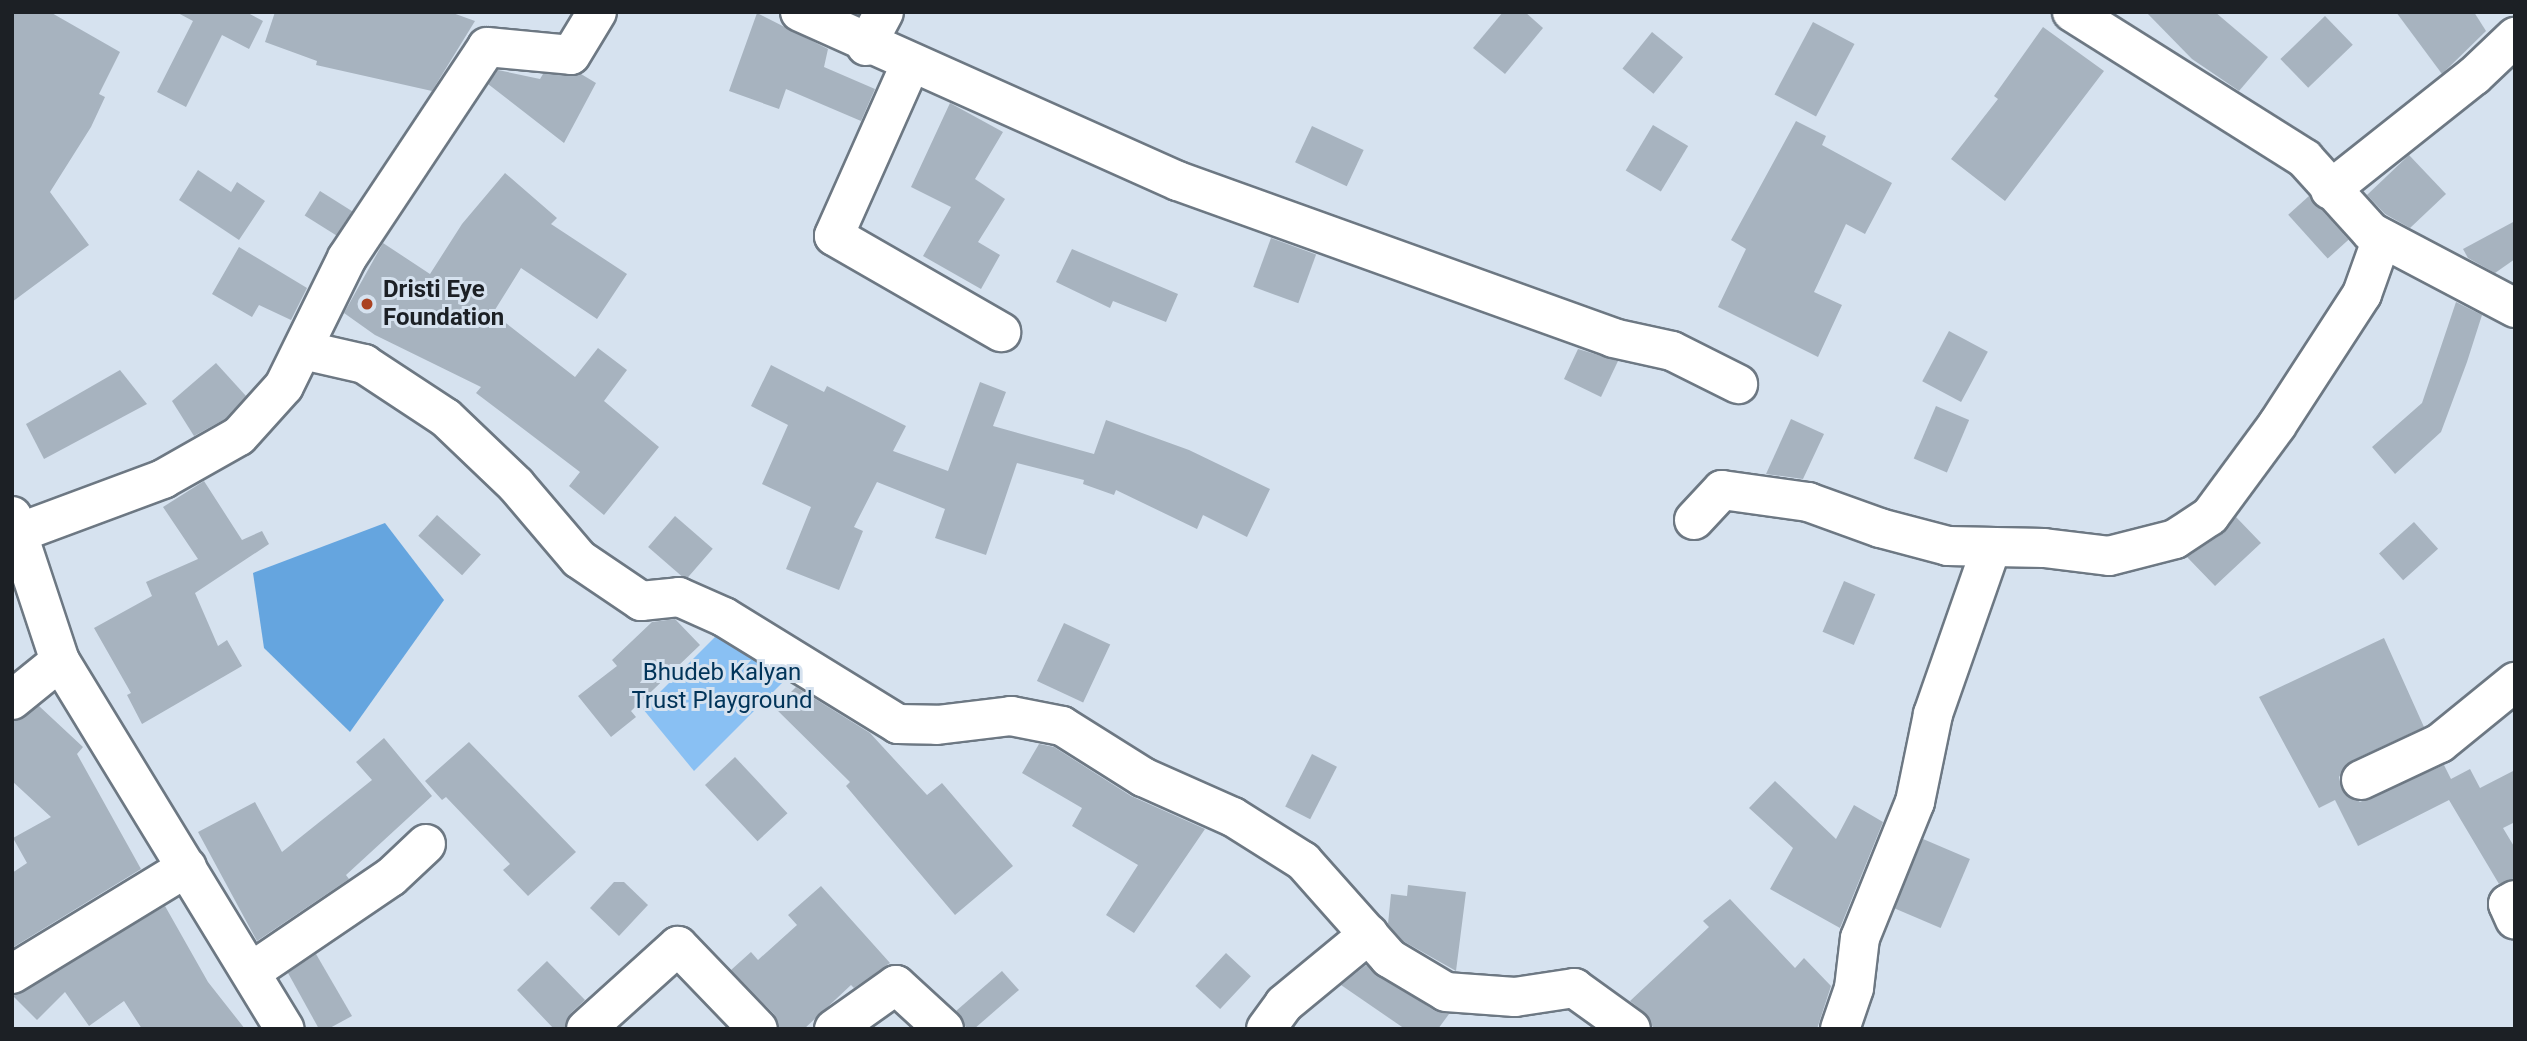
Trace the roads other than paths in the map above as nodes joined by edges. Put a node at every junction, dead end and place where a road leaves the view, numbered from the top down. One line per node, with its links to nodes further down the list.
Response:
1 (597, 12): 14 (street)
2 (800, 12): 8 (street)
3 (884, 12): 8 (street)
4 (2071, 12): 10 (street)
5 (2508, 12): 6 (street)
6 (2515, 19)
7 (2515, 37): 10 (street)
8 (866, 46): 9 (street)
9 (910, 65): 13 (street); 15 (street)
10 (2330, 190): 11 (street)
11 (2382, 238): 12 (street); 18 (street)
12 (2515, 308)
13 (1001, 331)
14 (303, 350): 17 (street); 27 (street)
15 (1738, 384)
16 (1694, 520): 18 (street)
17 (15, 525): 19 (street)
18 (1991, 548): 37 (street)
19 (60, 661): 21 (street); 24 (street)
20 (2515, 682): 22 (street)
21 (12, 701)
22 (2361, 780)
23 (426, 844): 28 (street)
24 (187, 867): 28 (street); 29 (street)
25 (2515, 900): 26 (street)
26 (2515, 920)
27 (1369, 934): 35 (street); 36 (street)
28 (251, 972): 30 (street)
29 (12, 974)
30 (285, 1029)
31 (586, 1029): 32 (street)
32 (758, 1029)
33 (834, 1029): 34 (street)
34 (944, 1029)
35 (1266, 1029)
36 (1631, 1029)
37 (1840, 1029)

